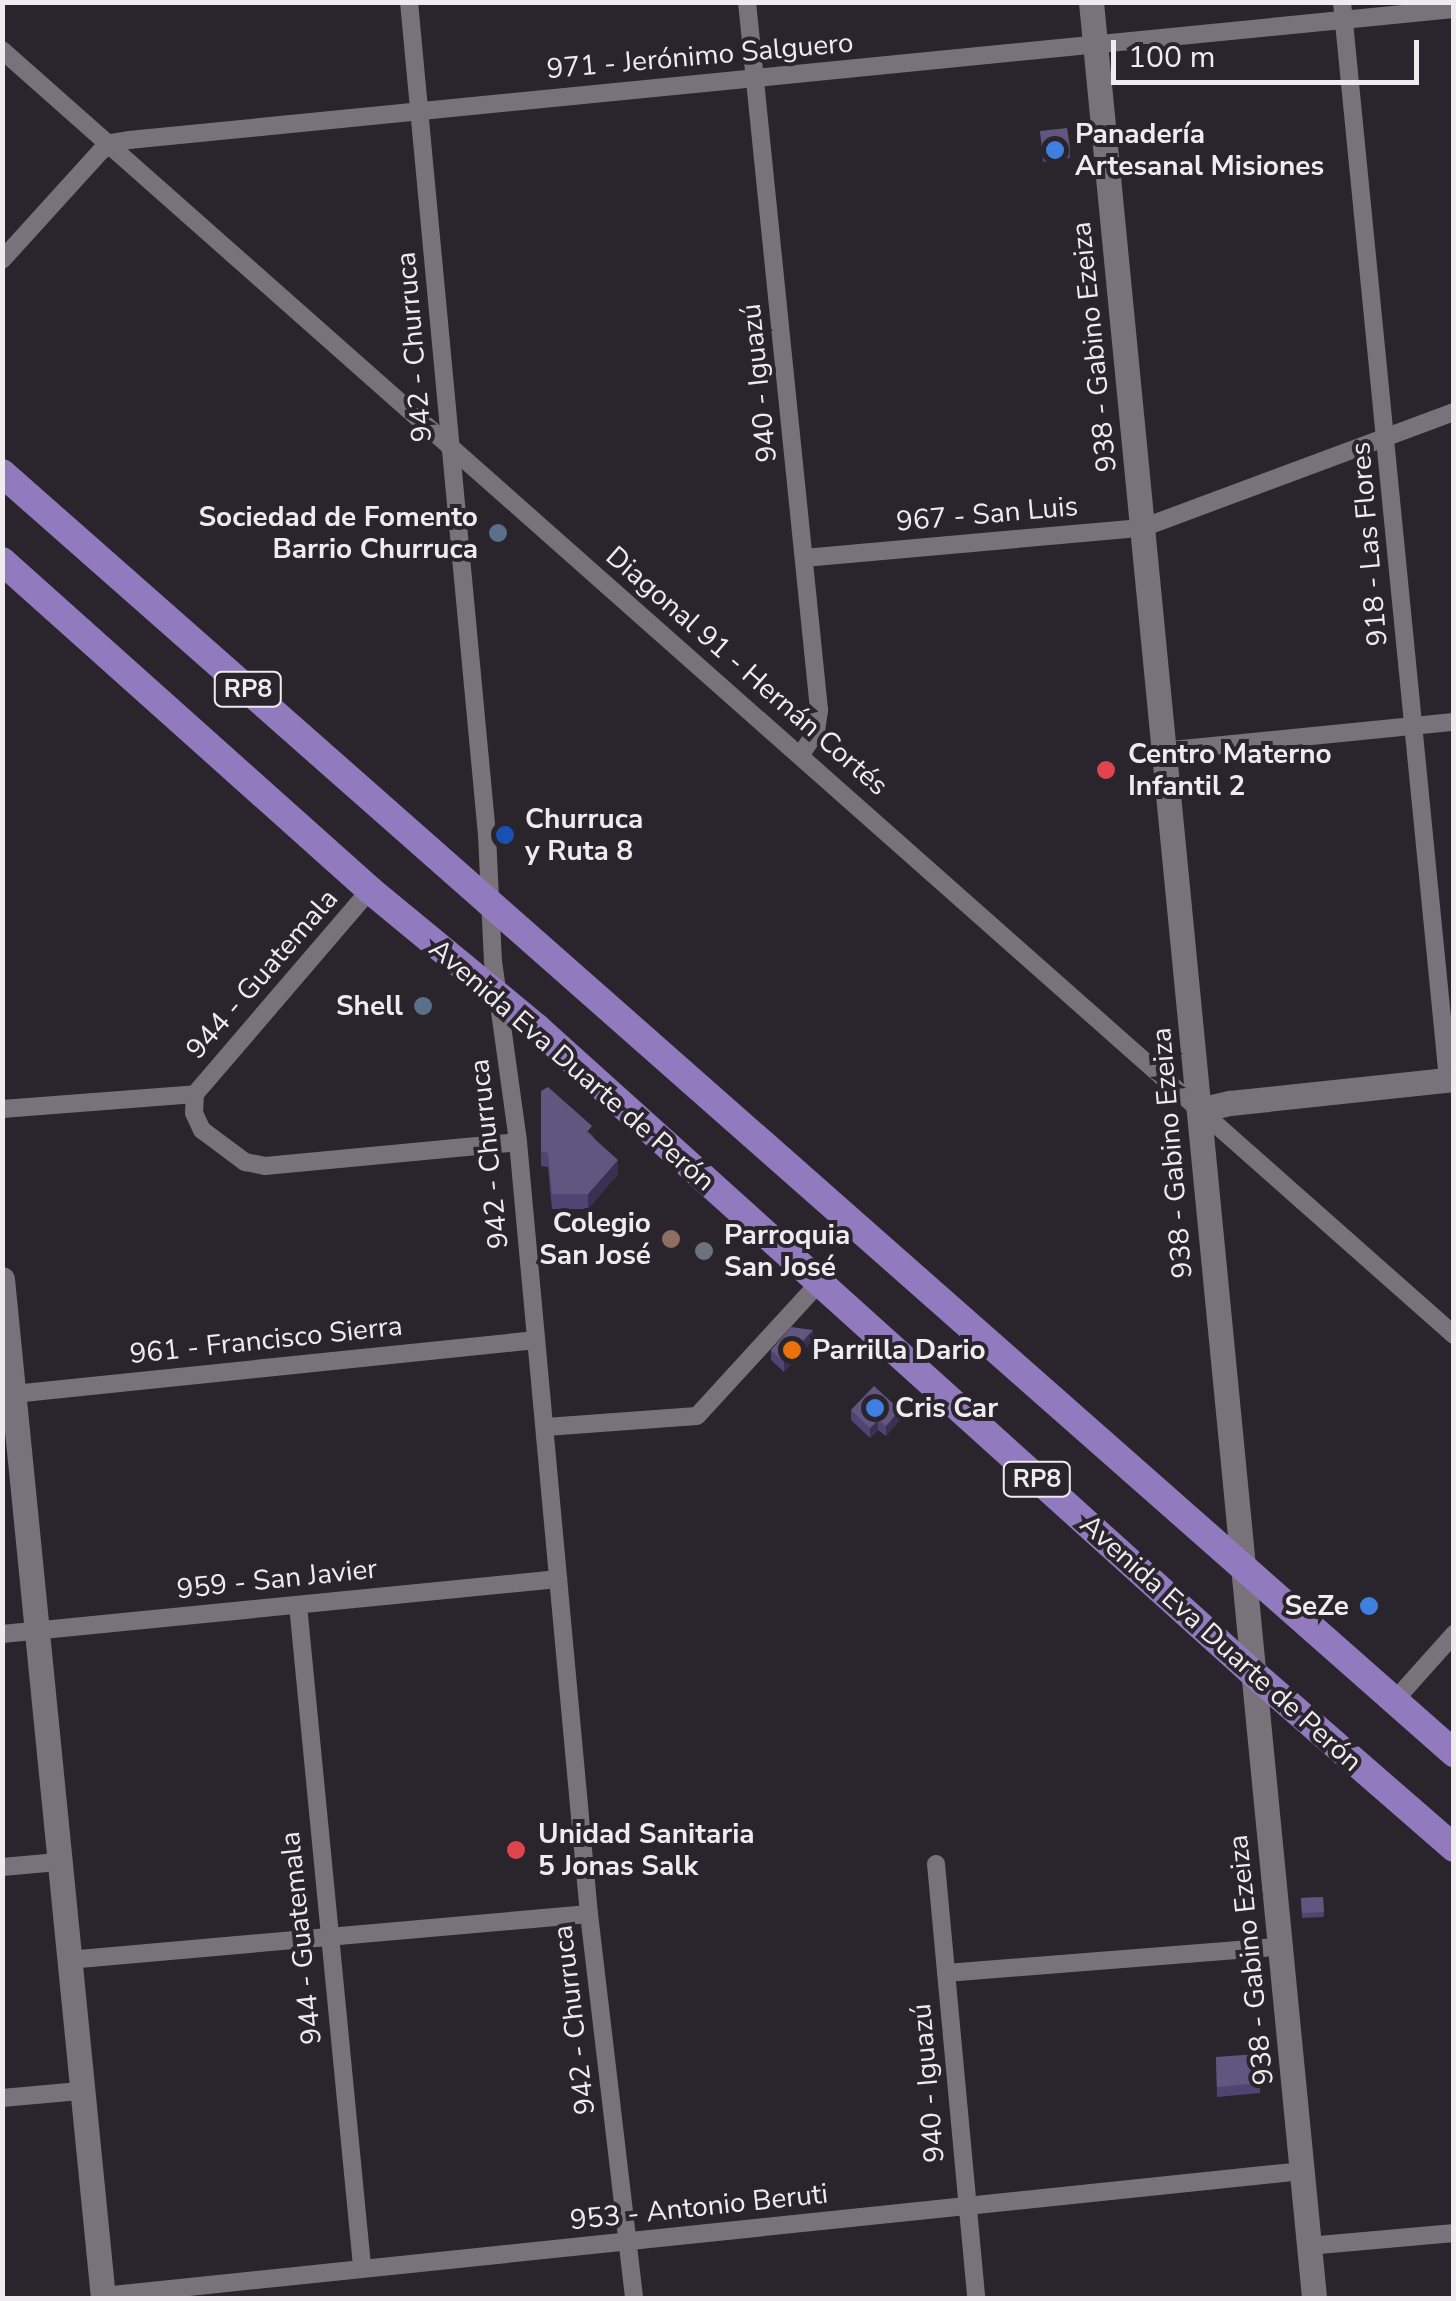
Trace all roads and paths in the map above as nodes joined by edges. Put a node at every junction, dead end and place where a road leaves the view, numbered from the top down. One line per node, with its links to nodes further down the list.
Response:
1 (408, 2): 9 (street, 942 - Churruca)
2 (747, 2): 8 (street, 940 - Iguazú)
3 (1090, 2): 6 (street, 938 - Gabino Ezeiza)
4 (1454, 10): 5 (street, 971 - Jerónimo Salguero)
5 (1343, 11): 6 (street, 971 - Jerónimo Salguero); 13 (street, 918 - Las Flores)
6 (1095, 46): 8 (street, 971 - Jerónimo Salguero); 16 (street, 938 - Gabino Ezeiza)
7 (2, 50): 10 (street, Diagonal 91 - Hernán Cortés)
8 (755, 78): 9 (street, 971 - Jerónimo Salguero); 17 (street, 940 - Iguazú)
9 (419, 110): 10 (street, 971 - Jerónimo Salguero); 14 (street, 942 - Churruca)
10 (110, 144): 11 (street); 14 (street, Diagonal 91 - Hernán Cortés)
11 (2, 260)
12 (1454, 412): 13 (street, 967 - San Luis)
13 (1387, 436): 16 (street, 967 - San Luis); 20 (street, 918 - Las Flores)
14 (452, 448): 22 (street, Diagonal 91 - Hernán Cortés); 24 (street, 942 - Churruca)
15 (2, 473): 24 (main road, RP8)
16 (1142, 528): 17 (street, 967 - San Luis); 21 (street, 938 - Gabino Ezeiza)
17 (804, 558): 22 (street, 940 - Iguazú)
18 (2, 561): 23 (main road, Avenida Eva Duarte de Perón / RP8)
19 (1454, 722): 20 (street)
20 (1413, 726): 21 (street); 26 (street, 918 - Las Flores)
21 (1162, 751): 29 (street, 938 - Gabino Ezeiza)
22 (801, 754): 29 (street, Diagonal 91 - Hernán Cortés)
23 (370, 890): 25 (main road, Avenida Eva Duarte de Perón / RP8); 27 (street, 944 - Guatemala)
24 (493, 904): 25 (street, 942 - Churruca); 37 (main road, RP8)
25 (500, 999): 30 (street, 942 - Churruca); 32 (main road, Avenida Eva Duarte de Perón / RP8)
26 (1450, 1080): 29 (street)
27 (195, 1094): 28 (street); 30 (street)
28 (2, 1109)
29 (1200, 1110): 33 (street, Diagonal 91 - Hernán Cortés); 37 (street, 938 - Gabino Ezeiza)
30 (518, 1142): 34 (street, 942 - Churruca)
31 (2, 1279): 35 (street)
32 (820, 1284): 36 (street); 43 (main road, Avenida Eva Duarte de Perón / RP8)
33 (1454, 1335)
34 (536, 1340): 35 (street, 961 - Francisco Sierra); 36 (street, 942 - Churruca)
35 (9, 1395): 40 (street)
36 (546, 1427): 38 (street, 942 - Churruca)
37 (1240, 1566): 43 (street, 938 - Gabino Ezeiza); 44 (main road, RP8)
38 (558, 1579): 39 (street, 959 - San Javier); 50 (street, 942 - Churruca)
39 (298, 1605): 40 (street, 959 - San Javier); 51 (street, 944 - Guatemala)
40 (35, 1631): 41 (street, 959 - San Javier); 47 (street)
41 (2, 1634)
42 (1454, 1634): 44 (street)
43 (1254, 1674): 46 (main road, Avenida Eva Duarte de Perón / RP8); 52 (street, 938 - Gabino Ezeiza)
44 (1395, 1700): 45 (main road, RP8)
45 (1454, 1753)
46 (1454, 1848)
47 (58, 1862): 49 (street); 53 (street)
48 (936, 1864): 54 (street, 940 - Iguazú)
49 (2, 1868)
50 (590, 1914): 51 (street); 60 (street, 942 - Churruca)
51 (327, 1939): 53 (street); 62 (street, 944 - Guatemala)
52 (1278, 1947): 54 (street); 57 (street, 938 - Gabino Ezeiza)
53 (68, 1960): 55 (street)
54 (946, 1974): 58 (street, 940 - Iguazú)
55 (80, 2091): 56 (street); 63 (street)
56 (2, 2098)
57 (1302, 2171): 58 (street, 953 - Antonio Beruti); 61 (street, 938 - Gabino Ezeiza)
58 (966, 2206): 60 (street, 953 - Antonio Beruti); 65 (street, 940 - Iguazú)
59 (1454, 2233): 61 (street)
60 (628, 2243): 62 (street, 953 - Antonio Beruti); 64 (street, 942 - Churruca)
61 (1308, 2246): 66 (street, 938 - Gabino Ezeiza)
62 (362, 2266): 63 (street, 953 - Antonio Beruti)
63 (103, 2298)
64 (634, 2298)
65 (976, 2298)
66 (1314, 2298)

